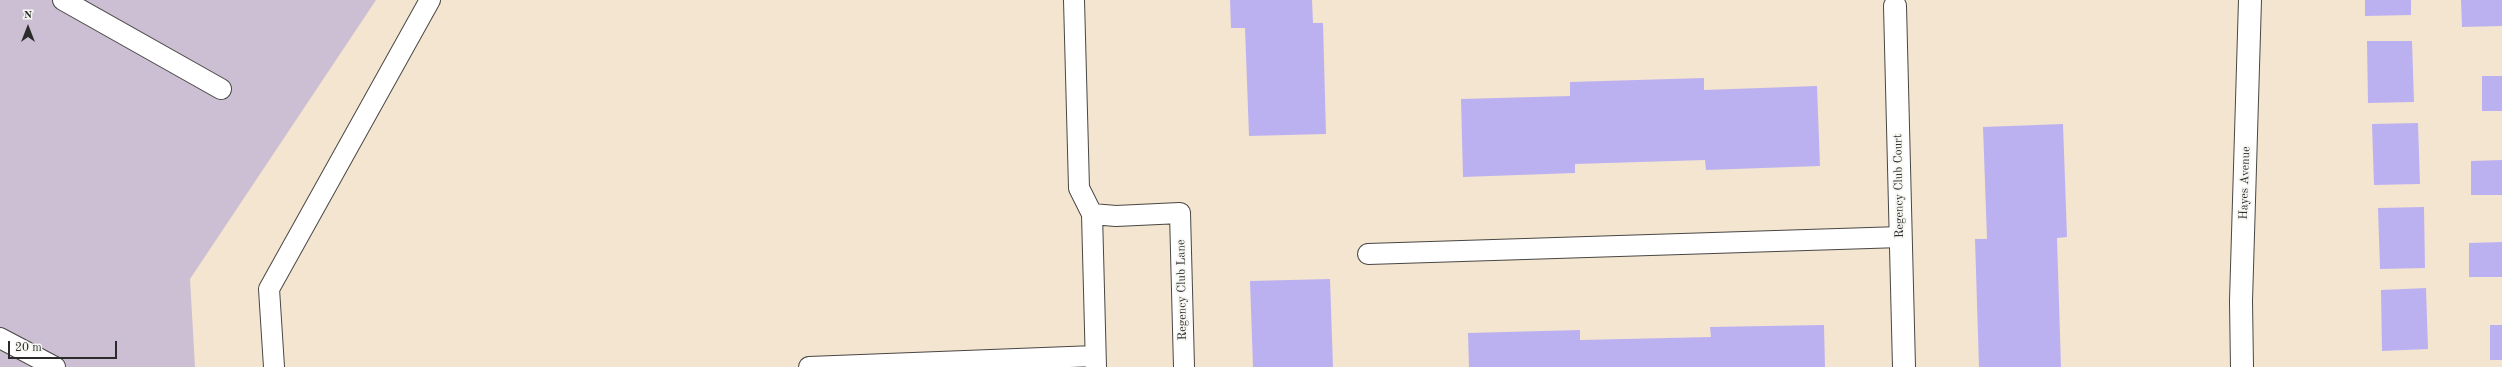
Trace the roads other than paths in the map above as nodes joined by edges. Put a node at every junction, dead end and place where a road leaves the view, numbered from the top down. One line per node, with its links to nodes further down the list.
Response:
1 (63, 0): 6 (lane)
2 (430, 0): 13 (lane)
3 (1074, 0): 7 (lane)
4 (2250, 0): 17 (street, Hayes Avenue)
5 (1895, 6): 8 (street, Regency Club Court)
6 (222, 89)
7 (1092, 214): 11 (lane); 15 (lane, Regency Club Lane)
8 (1901, 238): 9 (lane); 16 (street, Regency Club Court)
9 (1368, 254)
10 (0, 338): 12 (lane)
11 (1096, 361): 14 (lane)
12 (55, 367)
13 (274, 367)
14 (809, 367)
15 (1184, 367)
16 (1904, 367)
17 (2242, 367)

